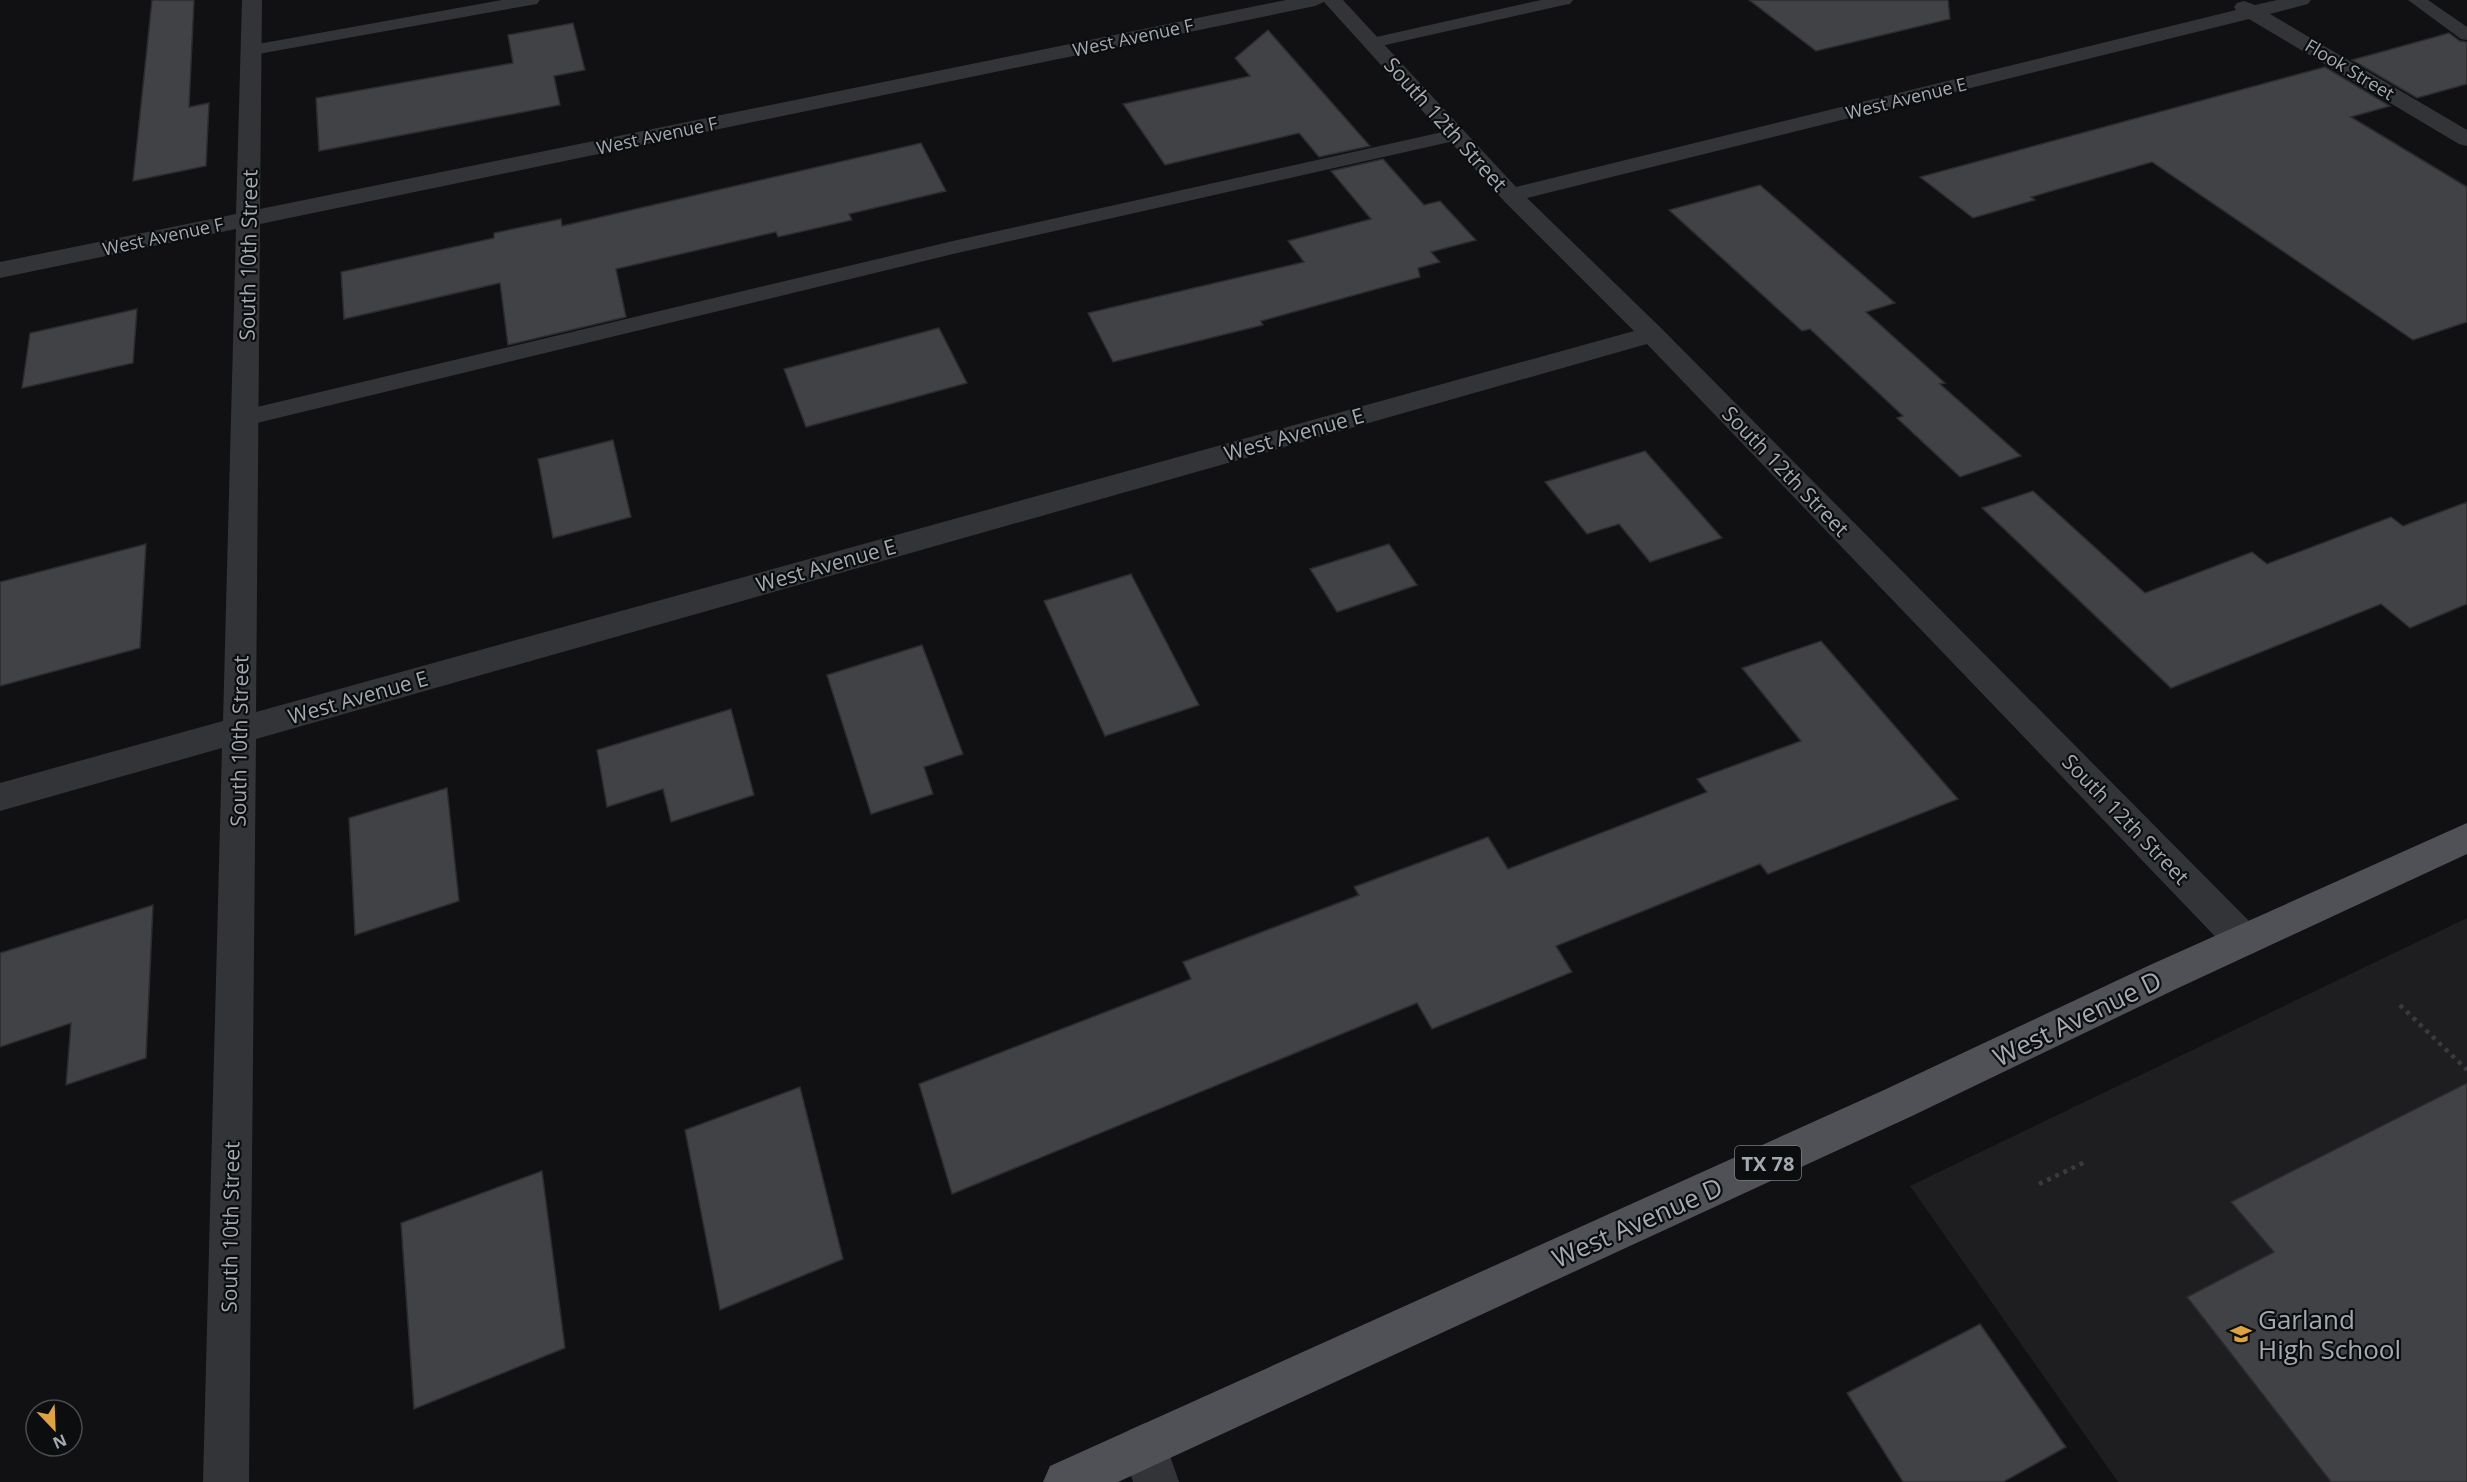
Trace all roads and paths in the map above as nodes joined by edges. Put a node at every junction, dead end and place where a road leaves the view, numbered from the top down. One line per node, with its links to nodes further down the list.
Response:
1 (252, 0): 12 (street, South 10th Street)
2 (531, 0): 12 (lane)
3 (1314, 0): 16 (street, West Avenue F)
4 (1332, 0): 11 (street, South 12th Street)
5 (1564, 0): 11 (lane)
6 (2232, 0): 9 (street, Flook Street)
7 (2301, 0): 9 (street, West Avenue E)
8 (2417, 0): 10 (lane)
9 (2254, 12): 14 (street, Flook Street); 15 (street, West Avenue E)
10 (2467, 35)
11 (1372, 43): 13 (street, South 12th Street)
12 (252, 50): 16 (street, South 10th Street)
13 (1456, 135): 15 (street, South 12th Street); 19 (lane)
14 (2467, 139)
15 (1511, 195): 18 (street, South 12th Street)
16 (249, 218): 17 (street, West Avenue F); 19 (street, South 10th Street)
17 (0, 270)
18 (1652, 334): 20 (street, West Avenue E); 23 (street, South 12th Street)
19 (245, 418): 20 (street, South 10th Street)
20 (239, 730): 21 (street, West Avenue E); 29 (street, South 10th Street)
21 (0, 797)
22 (2467, 838): 23 (main road, West Avenue D / TX 78)
23 (2243, 940): 28 (main road, West Avenue D / TX 78)
24 (2400, 1005): 25 (path)
25 (2467, 1070)
26 (2085, 1162): 27 (path)
27 (2039, 1184)
28 (1151, 1464): 30 (main road, West Avenue D / TX 78)
29 (226, 1482)
30 (1066, 1482)

